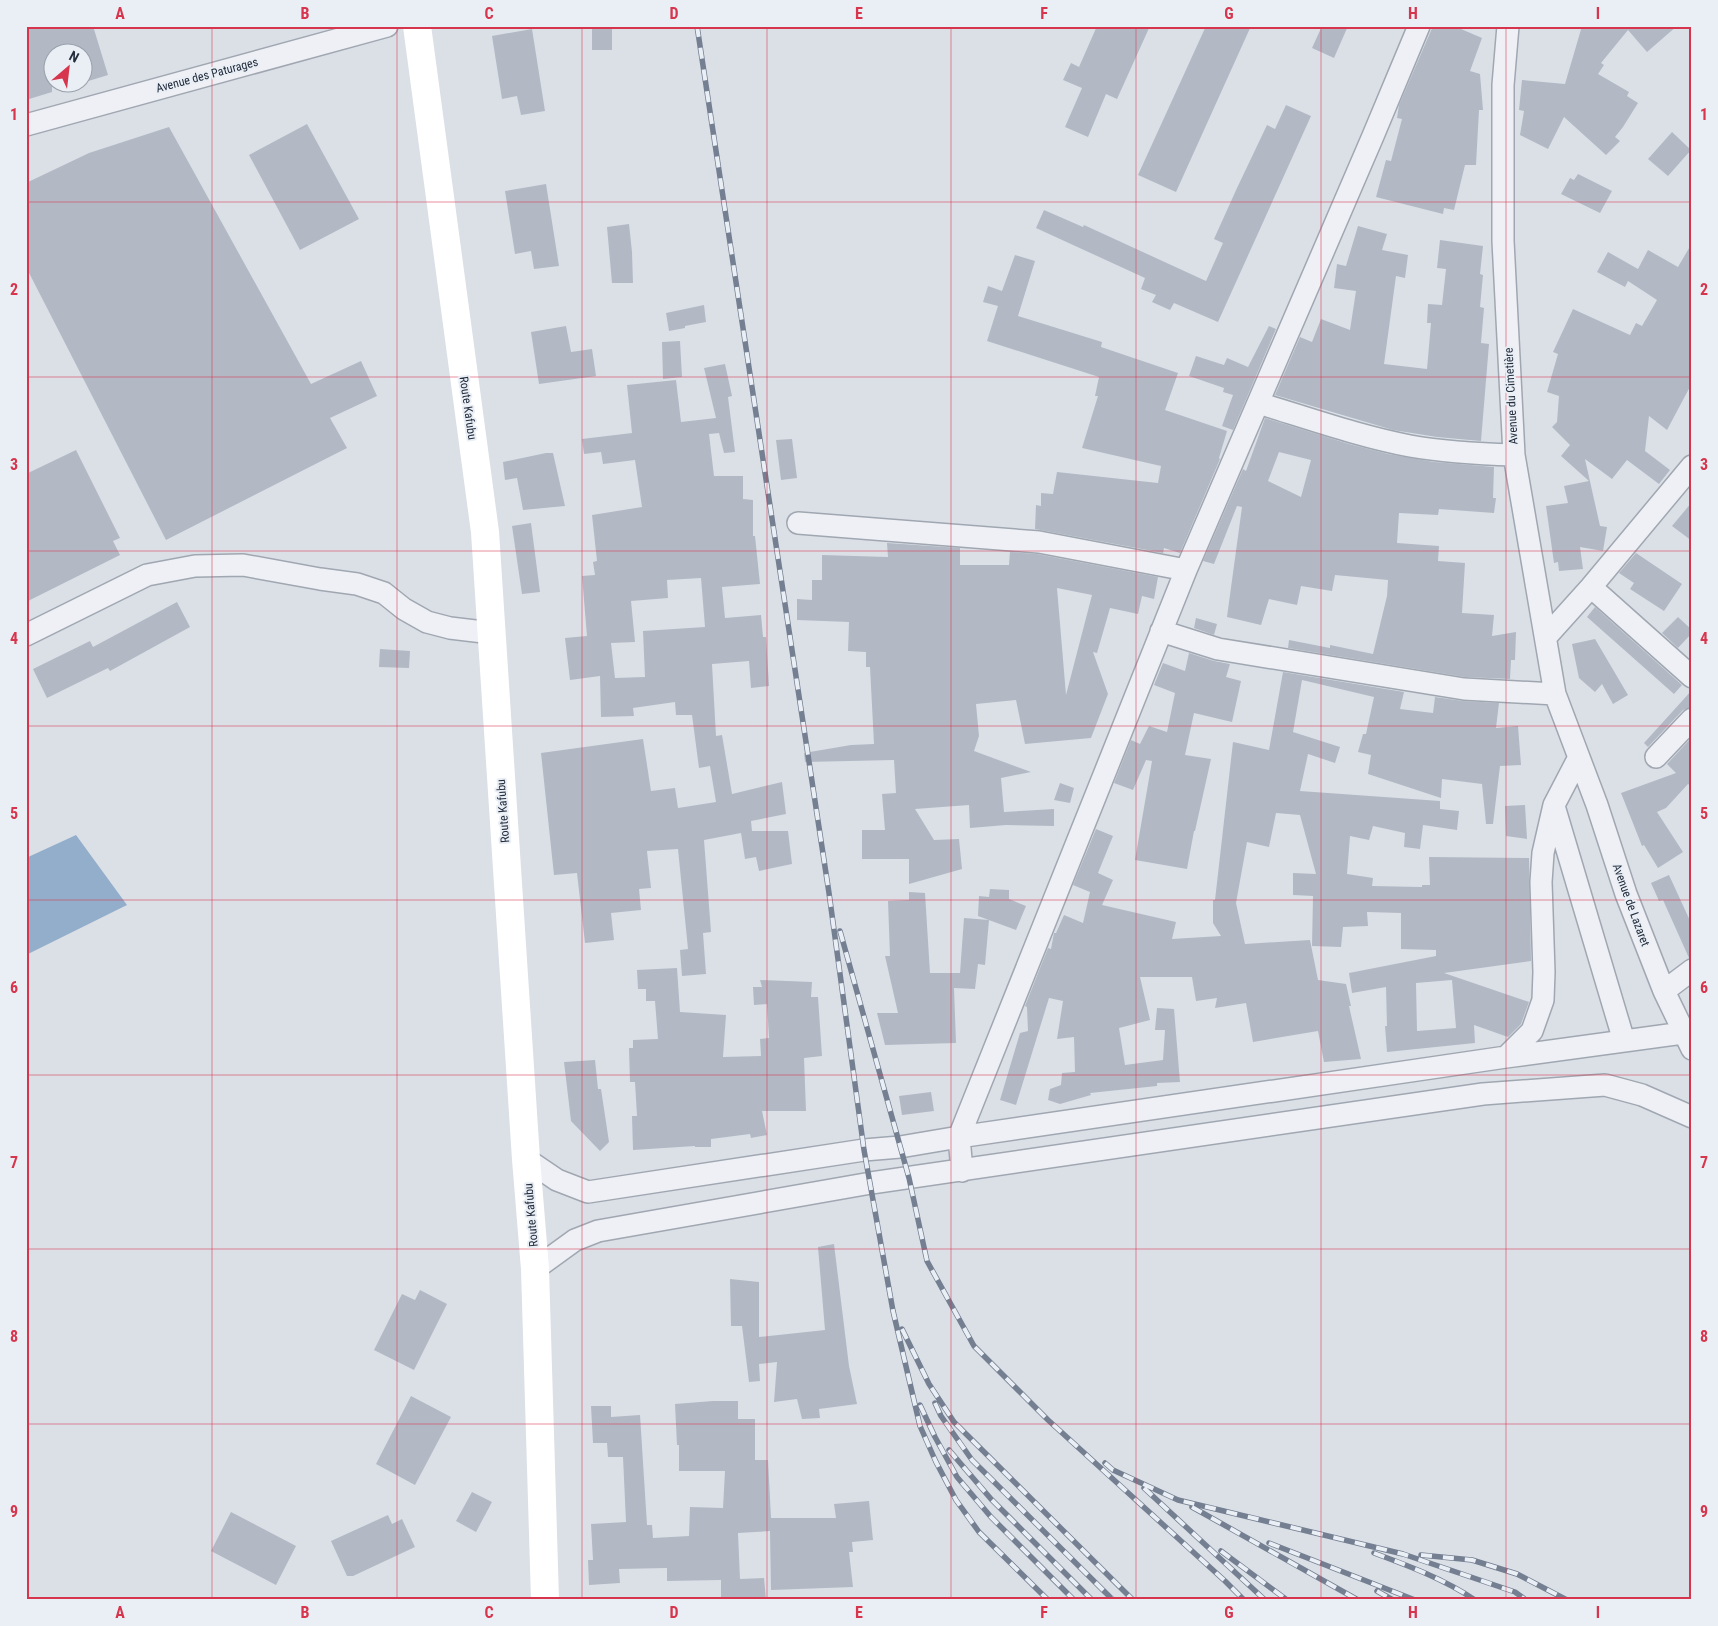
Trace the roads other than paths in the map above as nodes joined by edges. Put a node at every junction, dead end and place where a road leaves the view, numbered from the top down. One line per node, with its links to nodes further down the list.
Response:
1 (387, 26): 5 (street, Avenue des Paturages)
2 (417, 26): 13 (main road, Route Kafubu)
3 (1419, 26): 6 (street)
4 (1508, 26): 7 (street, Avenue du Cimetière)
5 (26, 125)
6 (1258, 403): 7 (street); 10 (street)
7 (1514, 454): 15 (street, Avenue du Cimetière)
8 (1692, 466): 11 (street)
9 (798, 523): 10 (street)
10 (1186, 570): 12 (street)
11 (1591, 587): 15 (street); 16 (street)
12 (1161, 631): 17 (street); 28 (street)
13 (492, 633): 14 (street); 29 (main road, Route Kafubu)
14 (26, 635)
15 (1546, 637): 17 (street, Avenue du Cimetière)
16 (1692, 677)
17 (1555, 694): 20 (street, Avenue du Cimetière)
18 (1692, 719): 19 (street)
19 (1656, 757)
20 (1578, 759): 21 (street); 23 (street, Avenue de Lazaret)
21 (1554, 805): 24 (street); 26 (street)
22 (1692, 970): 23 (street)
23 (1664, 991): 25 (street, Avenue de Lazaret)
24 (1624, 1040): 25 (street); 26 (street)
25 (1687, 1041)
26 (1506, 1057): 28 (street)
27 (1692, 1117): 30 (street)
28 (959, 1137): 29 (street); 30 (street)
29 (526, 1159): 31 (main road, Route Kafubu)
30 (962, 1171): 31 (street)
31 (535, 1269): 32 (main road, Route Kafubu)
32 (545, 1600)

